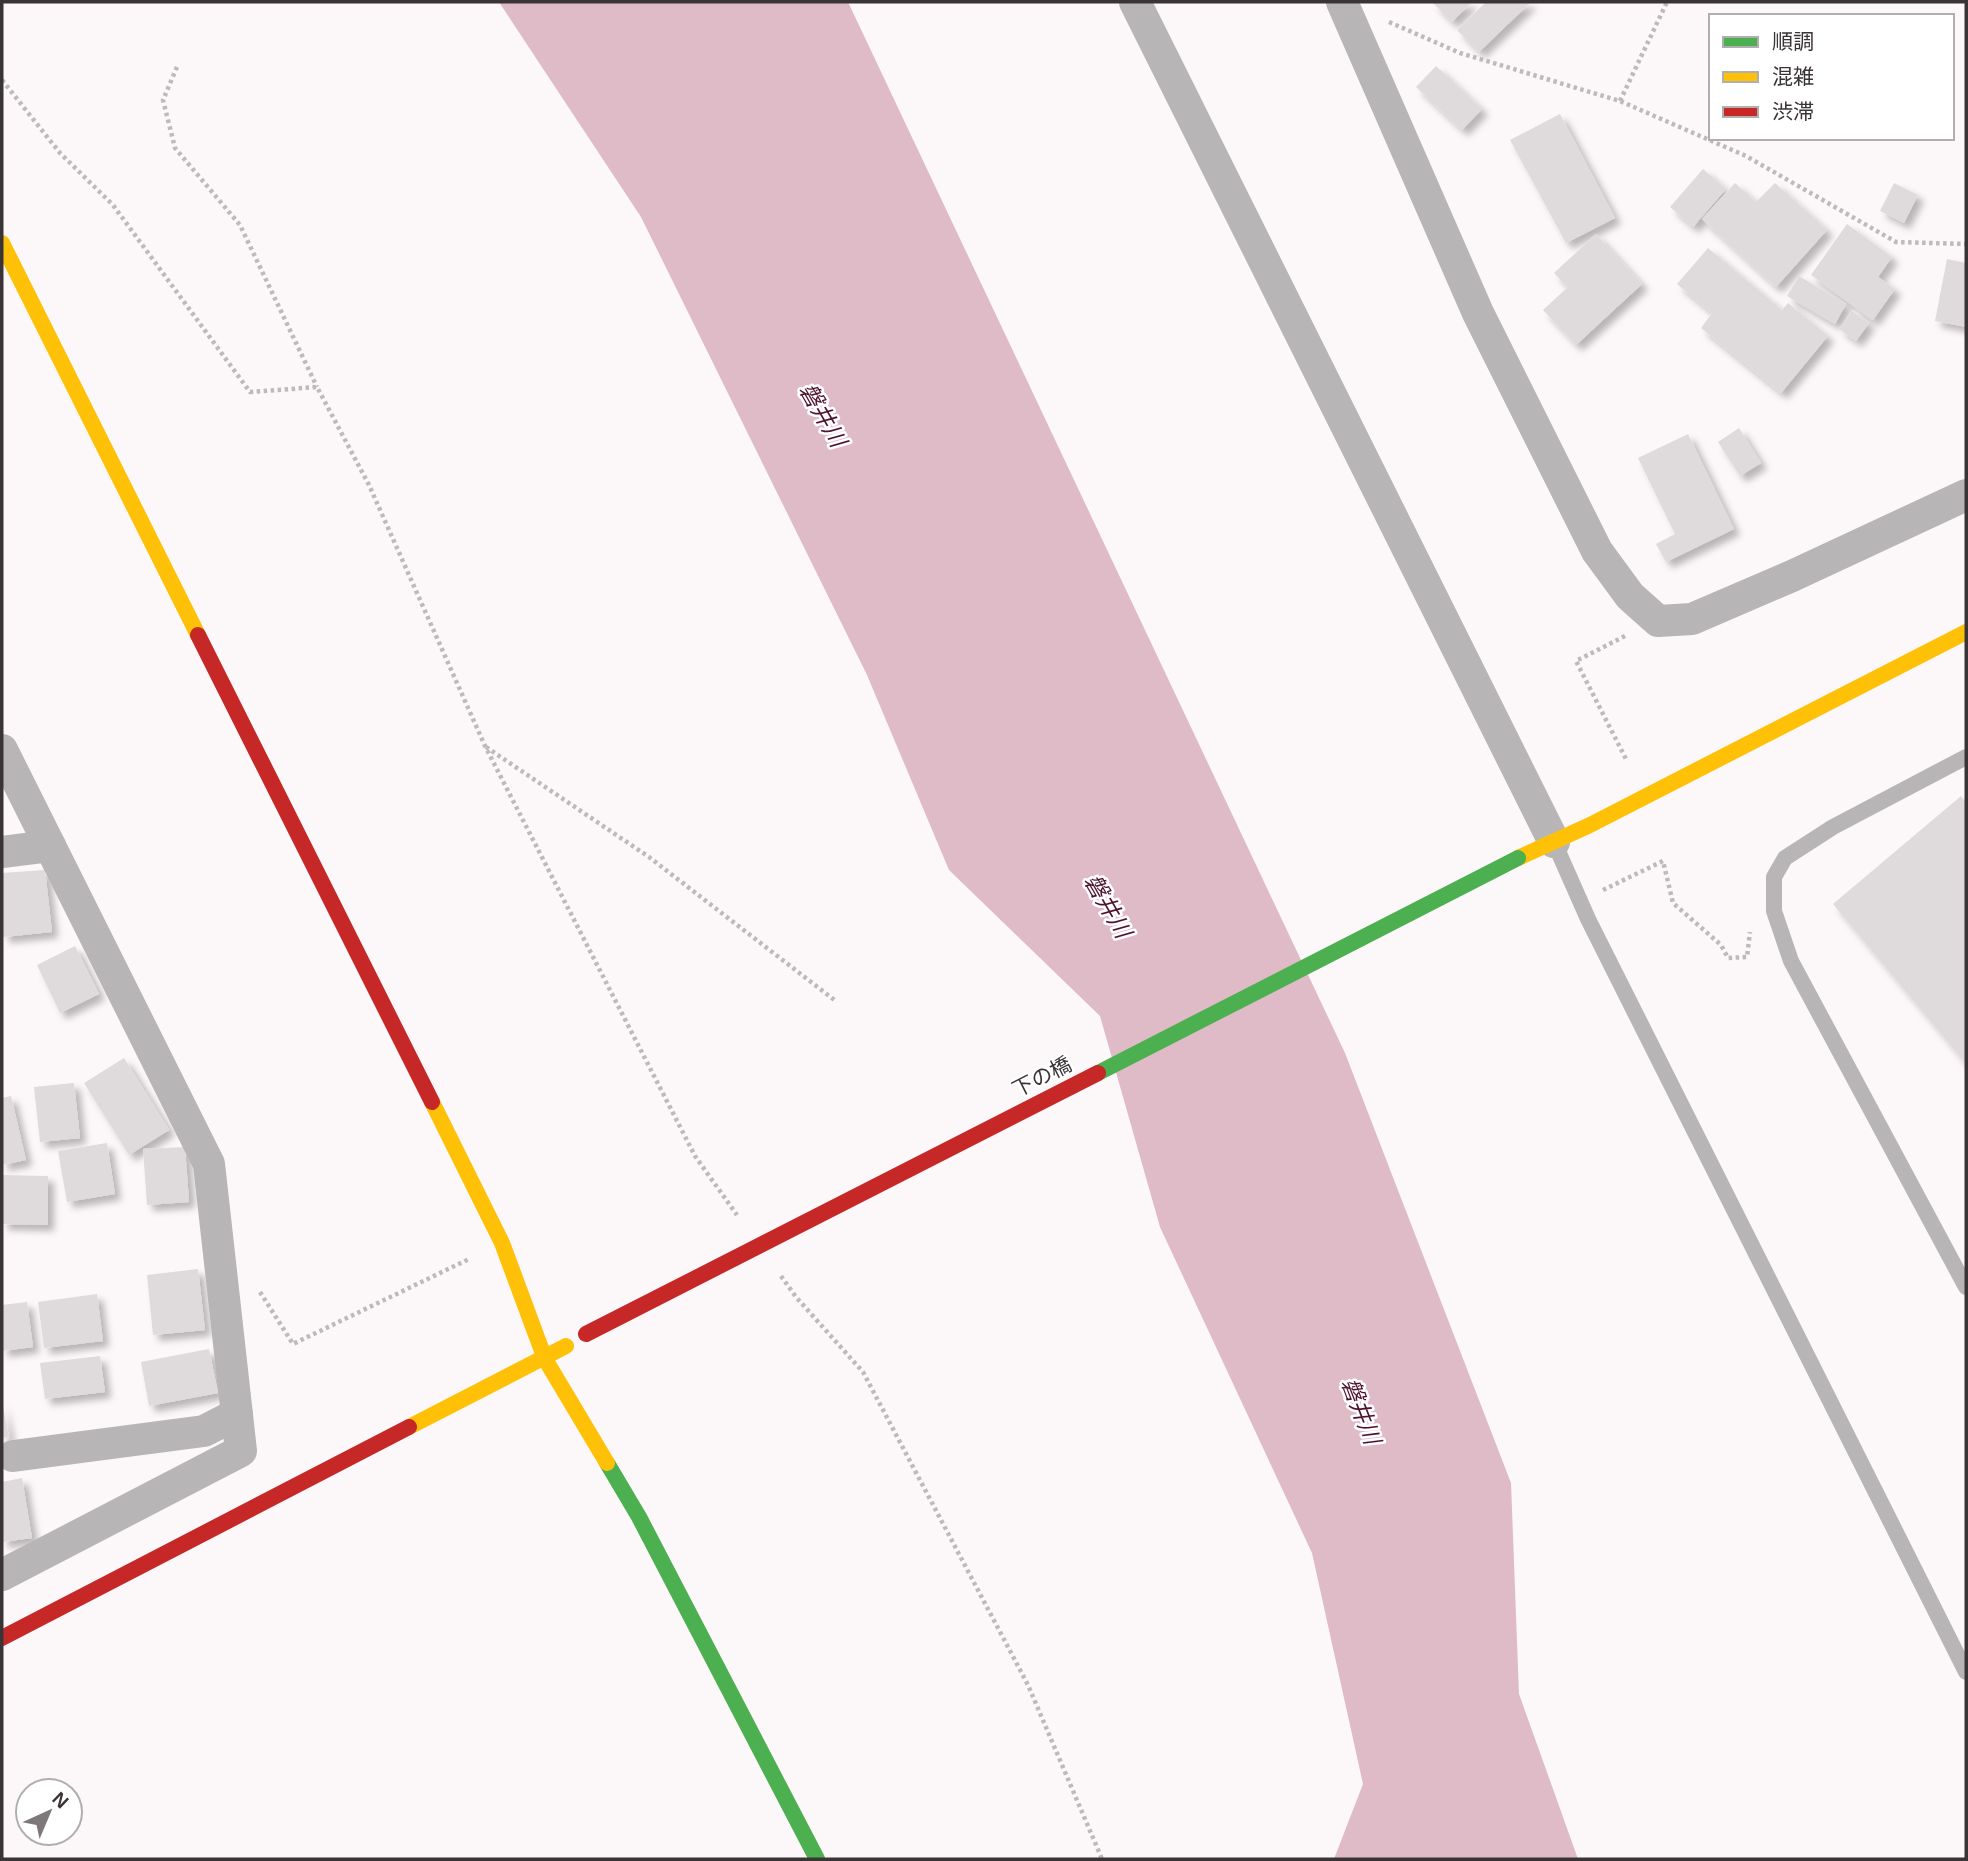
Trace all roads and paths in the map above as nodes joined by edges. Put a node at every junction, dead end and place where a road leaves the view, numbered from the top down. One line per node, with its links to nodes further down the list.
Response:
1 (1135, 2): 20 (street)
2 (1342, 2): 14 (street)
3 (1667, 2): 7 (path)
4 (1379, 18): 7 (path)
5 (177, 66): 12 (path)
6 (2, 80): 12 (path)
7 (1620, 101): 9 (path)
8 (1709, 140): 11 (path)
9 (1709, 140)
10 (2, 243): 27 (street)
11 (1966, 244)
12 (317, 387): 16 (path)
13 (1966, 495): 14 (street)
14 (1658, 621): 19 (path)
15 (1966, 632): 20 (street, 下の橋)
16 (485, 746): 25 (path); 26 (path)
17 (2, 750): 21 (street)
18 (1966, 757): 29 (lane)
19 (1627, 761)
20 (1554, 842): 23 (lane); 31 (street, 下の橋, bridge)
21 (50, 846): 22 (street); 32 (street)
22 (2, 852)
23 (1580, 901): 24 (path); 36 (lane)
24 (1752, 921)
25 (837, 1002)
26 (742, 1221)
27 (502, 1243): 30 (path); 31 (street)
28 (781, 1276): 38 (path)
29 (1966, 1287)
30 (257, 1288)
31 (544, 1359): 35 (street, 下の橋); 37 (street)
32 (237, 1414): 33 (street); 34 (street)
33 (13, 1456)
34 (2, 1575)
35 (2, 1639)
36 (1966, 1672)
37 (817, 1859)
38 (1102, 1859)

